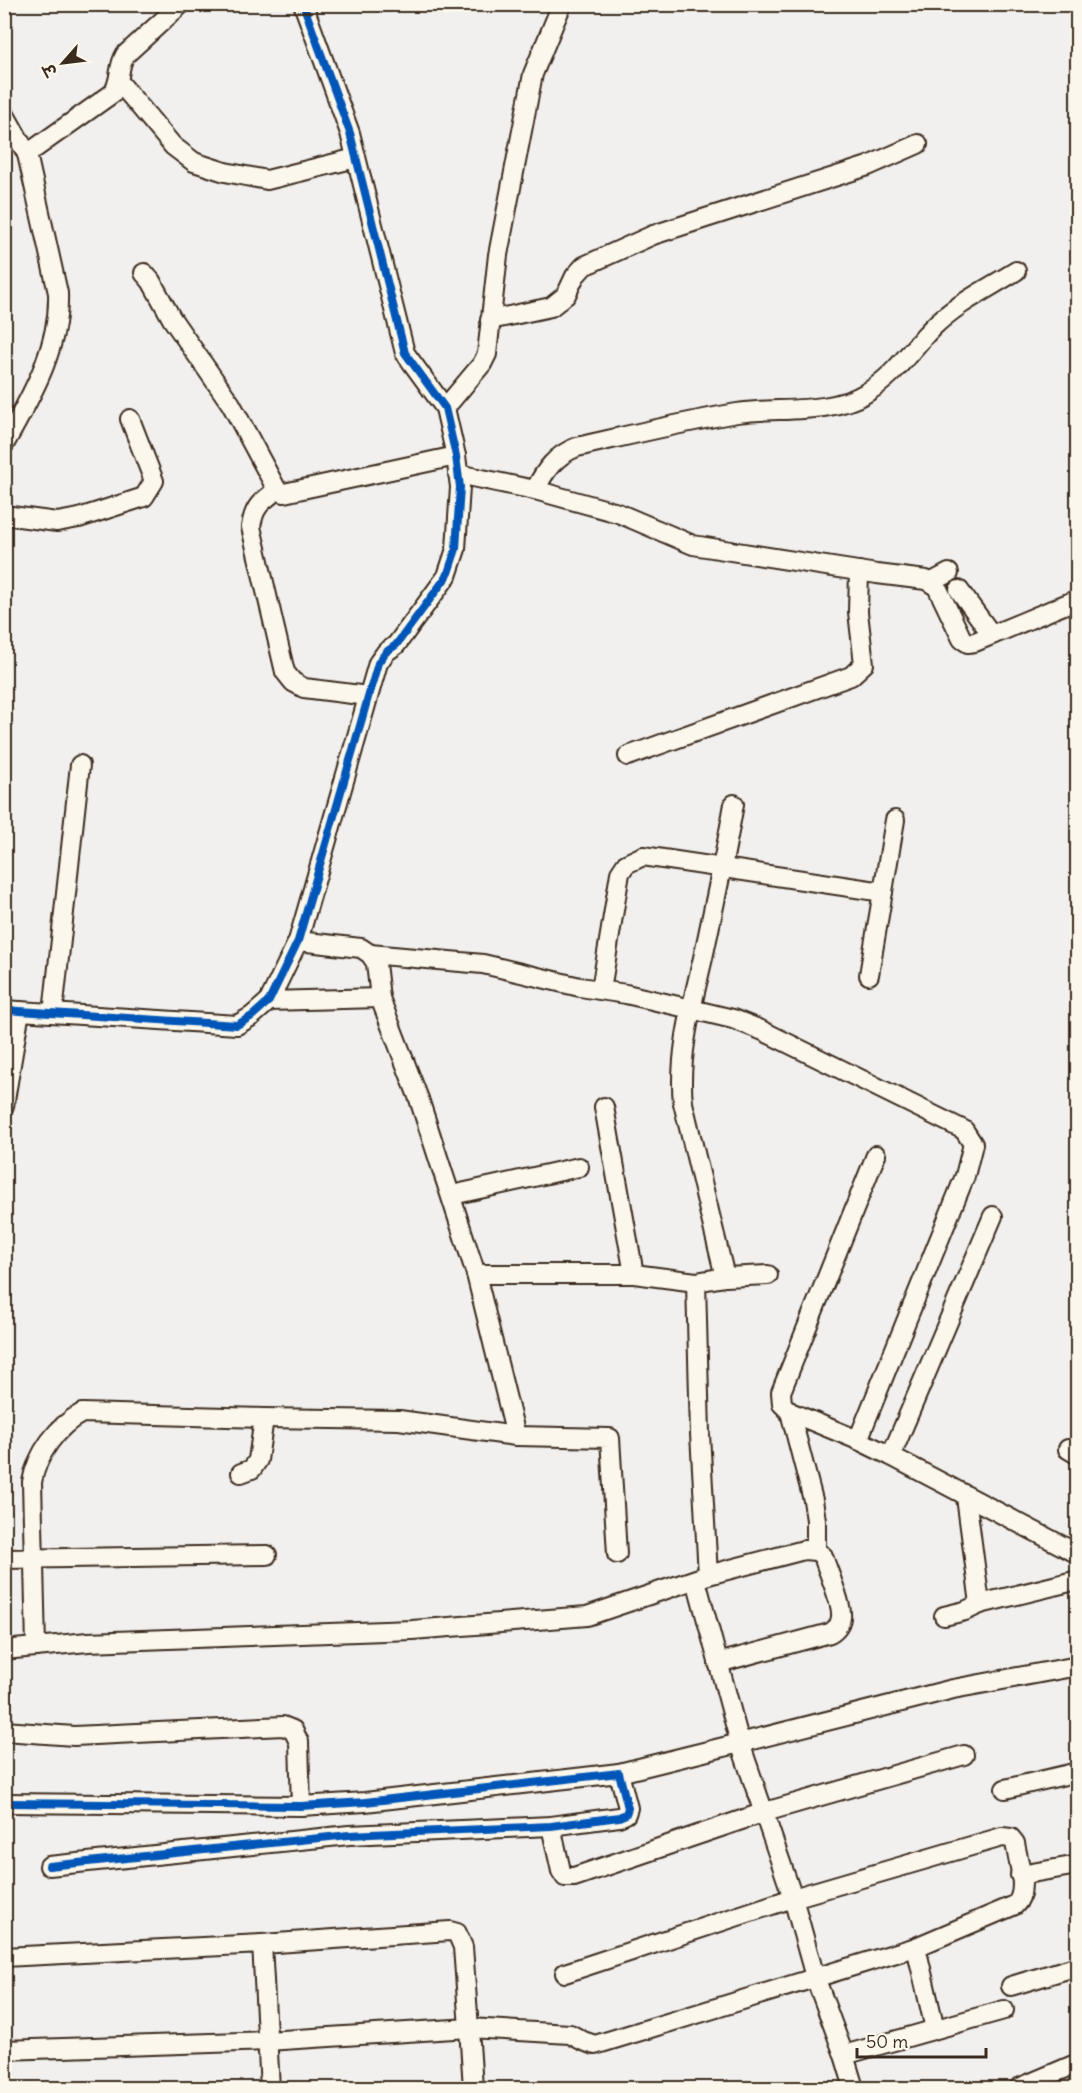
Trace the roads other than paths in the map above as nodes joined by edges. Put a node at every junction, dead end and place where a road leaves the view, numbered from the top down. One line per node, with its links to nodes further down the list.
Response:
1 (181, 4): 4 (street)
2 (303, 4): 8 (street)
3 (562, 4): 11 (street)
4 (120, 83): 7 (street); 8 (street)
5 (6, 119): 7 (street)
6 (918, 144): 11 (street)
7 (27, 154): 14 (street)
8 (356, 158): 12 (street)
9 (1016, 271): 17 (street)
10 (144, 273): 16 (street)
11 (490, 320): 12 (street)
12 (445, 408): 15 (street)
13 (130, 419): 18 (street)
14 (4, 445)
15 (457, 465): 16 (street); 17 (street); 25 (street)
16 (277, 490): 25 (street)
17 (535, 490): 19 (street)
18 (4, 515)
19 (859, 572): 21 (street); 26 (street)
20 (950, 573): 21 (street)
21 (932, 582): 24 (street)
22 (959, 590): 24 (street)
23 (1077, 599): 24 (street)
24 (992, 635)
25 (368, 696): 32 (street)
26 (628, 756)
27 (80, 765): 40 (street)
28 (734, 804): 30 (street)
29 (895, 820): 31 (street)
30 (723, 867): 31 (street); 35 (street); 38 (street)
31 (883, 892): 34 (street)
32 (298, 941): 33 (street); 37 (street)
33 (370, 954): 35 (street); 36 (street)
34 (869, 975)
35 (601, 990): 38 (street)
36 (380, 998): 37 (street); 45 (street)
37 (269, 1001): 40 (street)
38 (692, 1009): 50 (street); 55 (street)
39 (12, 1010): 40 (street); 41 (street)
40 (53, 1013)
41 (4, 1106)
42 (604, 1107): 48 (street)
43 (876, 1155): 52 (street)
44 (579, 1167): 45 (street)
45 (452, 1195): 47 (street)
46 (993, 1216): 56 (street)
47 (476, 1274): 48 (street); 54 (street)
48 (634, 1274): 51 (street)
49 (768, 1275): 50 (street)
50 (725, 1277): 51 (street)
51 (696, 1282): 65 (street)
52 (790, 1412): 55 (street); 59 (street)
53 (264, 1418): 54 (street); 57 (street); 63 (street)
54 (516, 1436): 60 (street)
55 (858, 1440): 56 (street)
56 (891, 1456): 58 (street)
57 (241, 1473)
58 (966, 1497): 61 (street); 67 (street)
59 (816, 1551): 65 (street); 71 (street)
60 (617, 1554)
61 (1077, 1554)
62 (267, 1556): 63 (street)
63 (35, 1558): 64 (street); 69 (street)
64 (4, 1559)
65 (702, 1577): 69 (street); 71 (street)
66 (1077, 1580): 67 (street)
67 (980, 1604): 68 (street)
68 (944, 1616)
69 (36, 1647): 70 (street)
70 (4, 1650)
71 (718, 1663): 74 (street)
72 (1077, 1666): 74 (street)
73 (4, 1731): 80 (street)
74 (740, 1743): 77 (street); 81 (street)
75 (964, 1755): 81 (street)
76 (1077, 1772): 78 (street)
77 (619, 1773): 80 (street); 82 (street)
78 (1005, 1789)
79 (4, 1803): 80 (street)
80 (301, 1806)
81 (765, 1812): 82 (street); 86 (street)
82 (551, 1826): 84 (street)
83 (1077, 1865): 85 (street)
84 (49, 1866)
85 (1020, 1875): 86 (street); 88 (street)
86 (793, 1898): 91 (street); 92 (street)
87 (262, 1944): 89 (street); 95 (street); 97 (street)
88 (916, 1947): 92 (street); 96 (street)
89 (4, 1957)
90 (1077, 1966): 93 (street)
91 (565, 1973)
92 (815, 1977): 95 (street); 99 (street)
93 (1011, 1986)
94 (1004, 2010): 96 (street)
95 (469, 2028): 97 (street); 102 (street)
96 (935, 2029): 99 (street)
97 (267, 2041): 98 (street); 101 (street)
98 (4, 2050)
99 (844, 2055): 103 (street)
100 (1077, 2063): 104 (street)
101 (270, 2088)
102 (473, 2088)
103 (854, 2088)
104 (1020, 2088)

